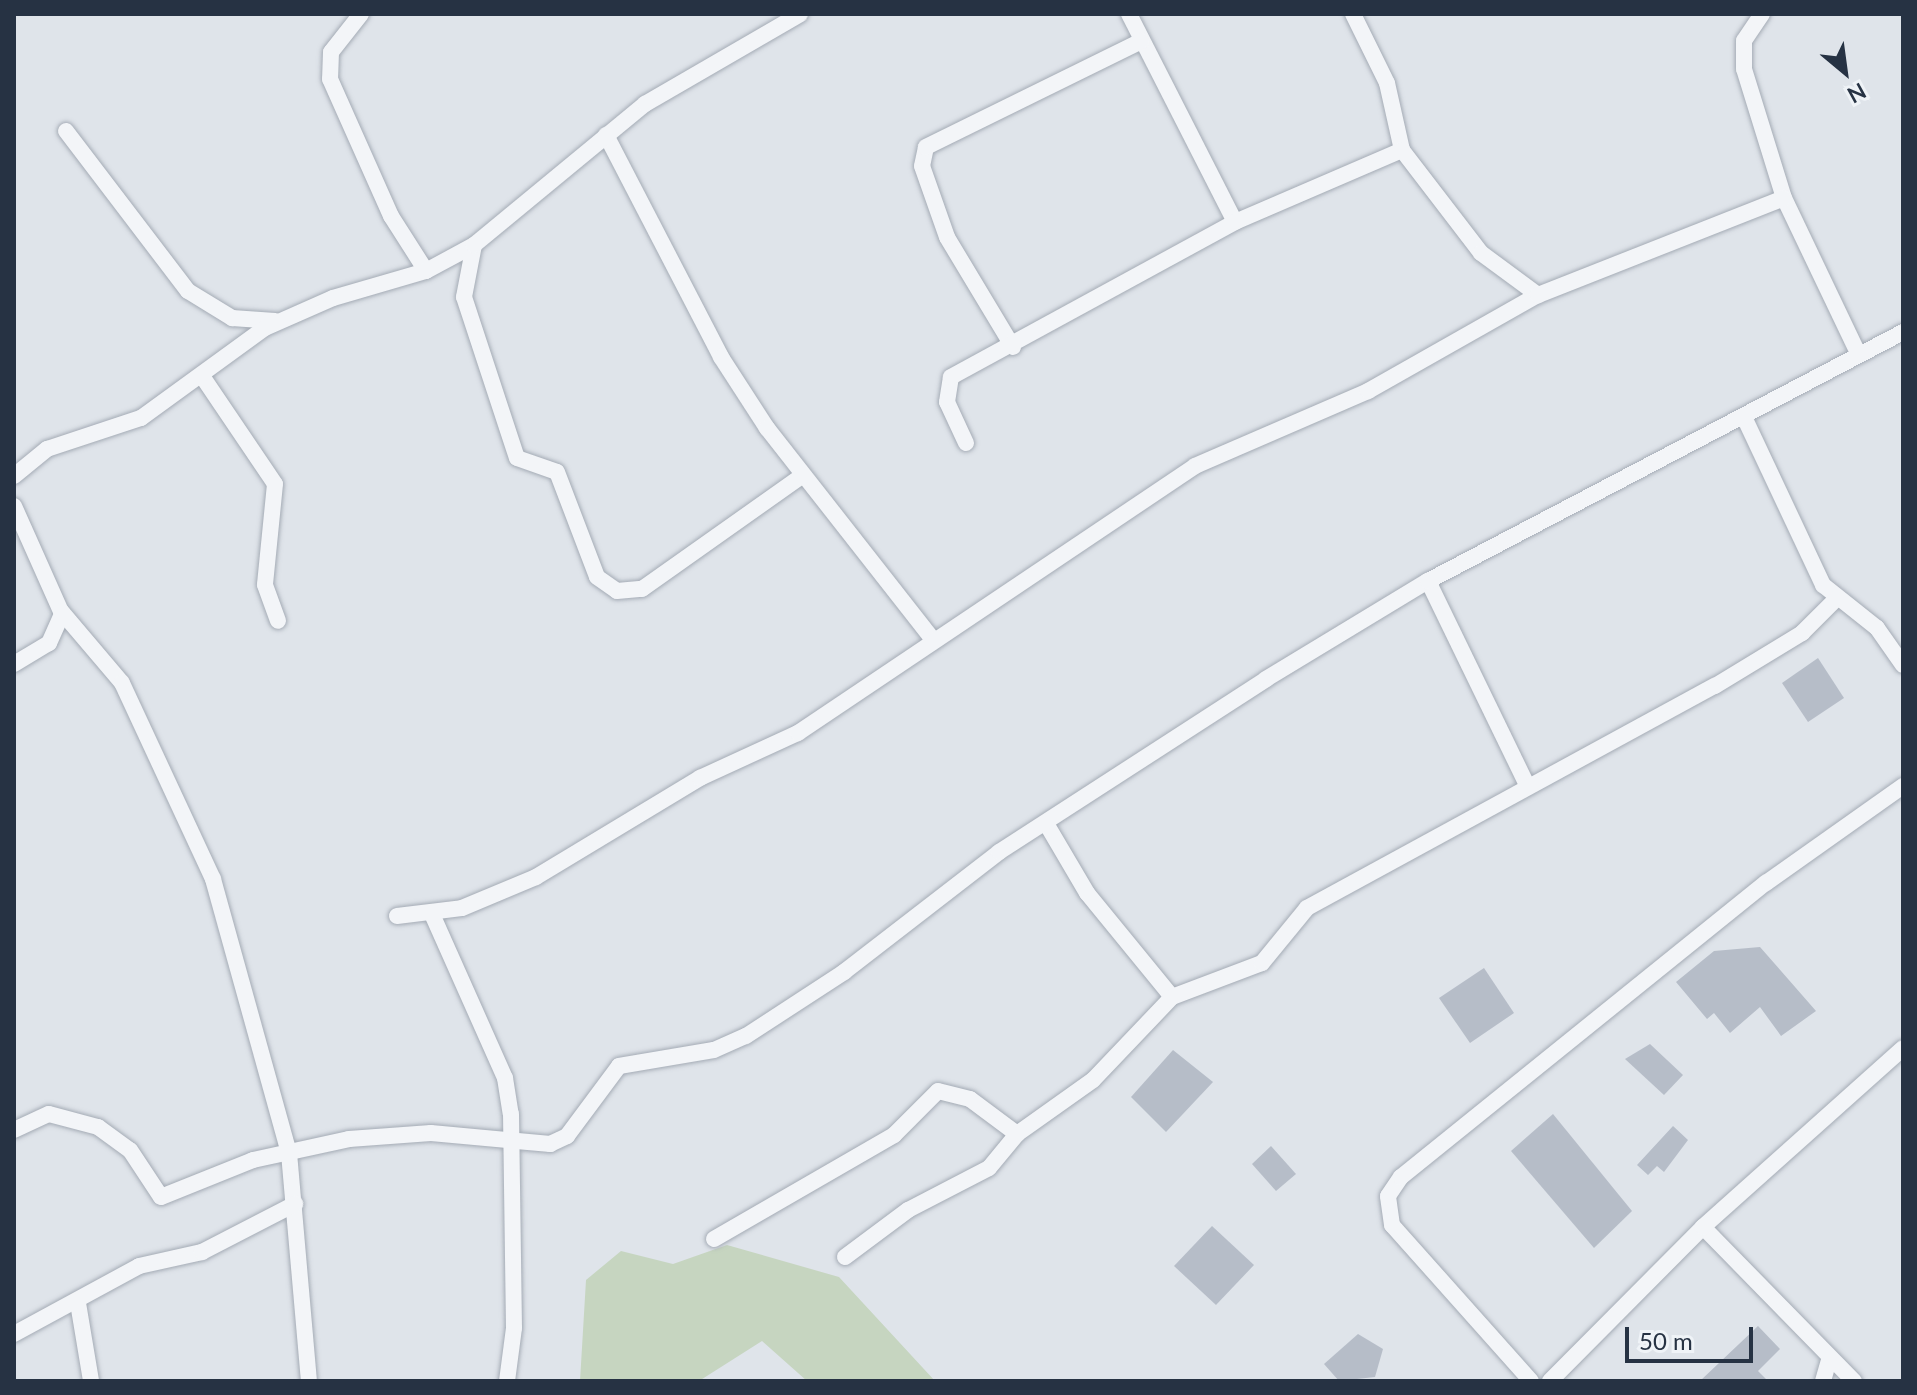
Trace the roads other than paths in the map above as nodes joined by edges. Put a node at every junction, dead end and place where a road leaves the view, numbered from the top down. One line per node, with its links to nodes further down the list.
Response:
1 (361, 14): 13 (street)
2 (800, 14): 8 (street)
3 (1129, 14): 6 (street)
4 (1353, 14): 9 (street)
5 (1762, 14): 10 (street)
6 (1141, 41): 11 (street); 17 (street)
7 (66, 131): 15 (street)
8 (606, 135): 12 (street); 22 (street)
9 (1402, 150): 11 (street); 14 (street)
10 (1784, 198): 14 (street); 18 (street)
11 (1235, 222): 17 (street)
12 (474, 245): 13 (street); 22 (street)
13 (426, 271): 15 (street)
14 (1538, 295): 29 (street)
15 (281, 321): 19 (street)
16 (1903, 332): 18 (street)
17 (1013, 347): 21 (street)
18 (1857, 351): 20 (street)
19 (202, 376): 23 (street); 28 (street)
20 (1744, 417): 25 (street); 26 (street)
21 (966, 443)
22 (803, 475): 29 (street)
23 (14, 476)
24 (14, 506): 27 (street)
25 (1428, 581): 32 (street); 34 (street)
26 (1836, 599): 31 (street); 32 (street)
27 (61, 611): 30 (street); 42 (street)
28 (278, 621)
29 (933, 640): 35 (street)
30 (14, 664)
31 (1903, 665)
32 (1527, 785): 37 (street)
33 (1903, 786): 53 (street)
34 (1047, 825): 37 (street); 41 (street)
35 (432, 914): 36 (street); 41 (street)
36 (397, 916)
37 (1172, 997): 40 (street)
38 (1900, 1056): 44 (street)
39 (14, 1130): 42 (street)
40 (1017, 1134): 45 (street); 46 (street)
41 (514, 1143): 42 (street); 52 (street)
42 (289, 1153): 43 (street)
43 (295, 1204): 47 (street); 51 (street)
44 (1703, 1227): 49 (street); 54 (street)
45 (714, 1239)
46 (845, 1257)
47 (78, 1303): 48 (street); 50 (street)
48 (14, 1334)
49 (1829, 1360): 55 (street); 56 (street)
50 (91, 1381)
51 (309, 1381)
52 (507, 1381)
53 (1531, 1381)
54 (1550, 1381)
55 (1823, 1381)
56 (1854, 1381)

